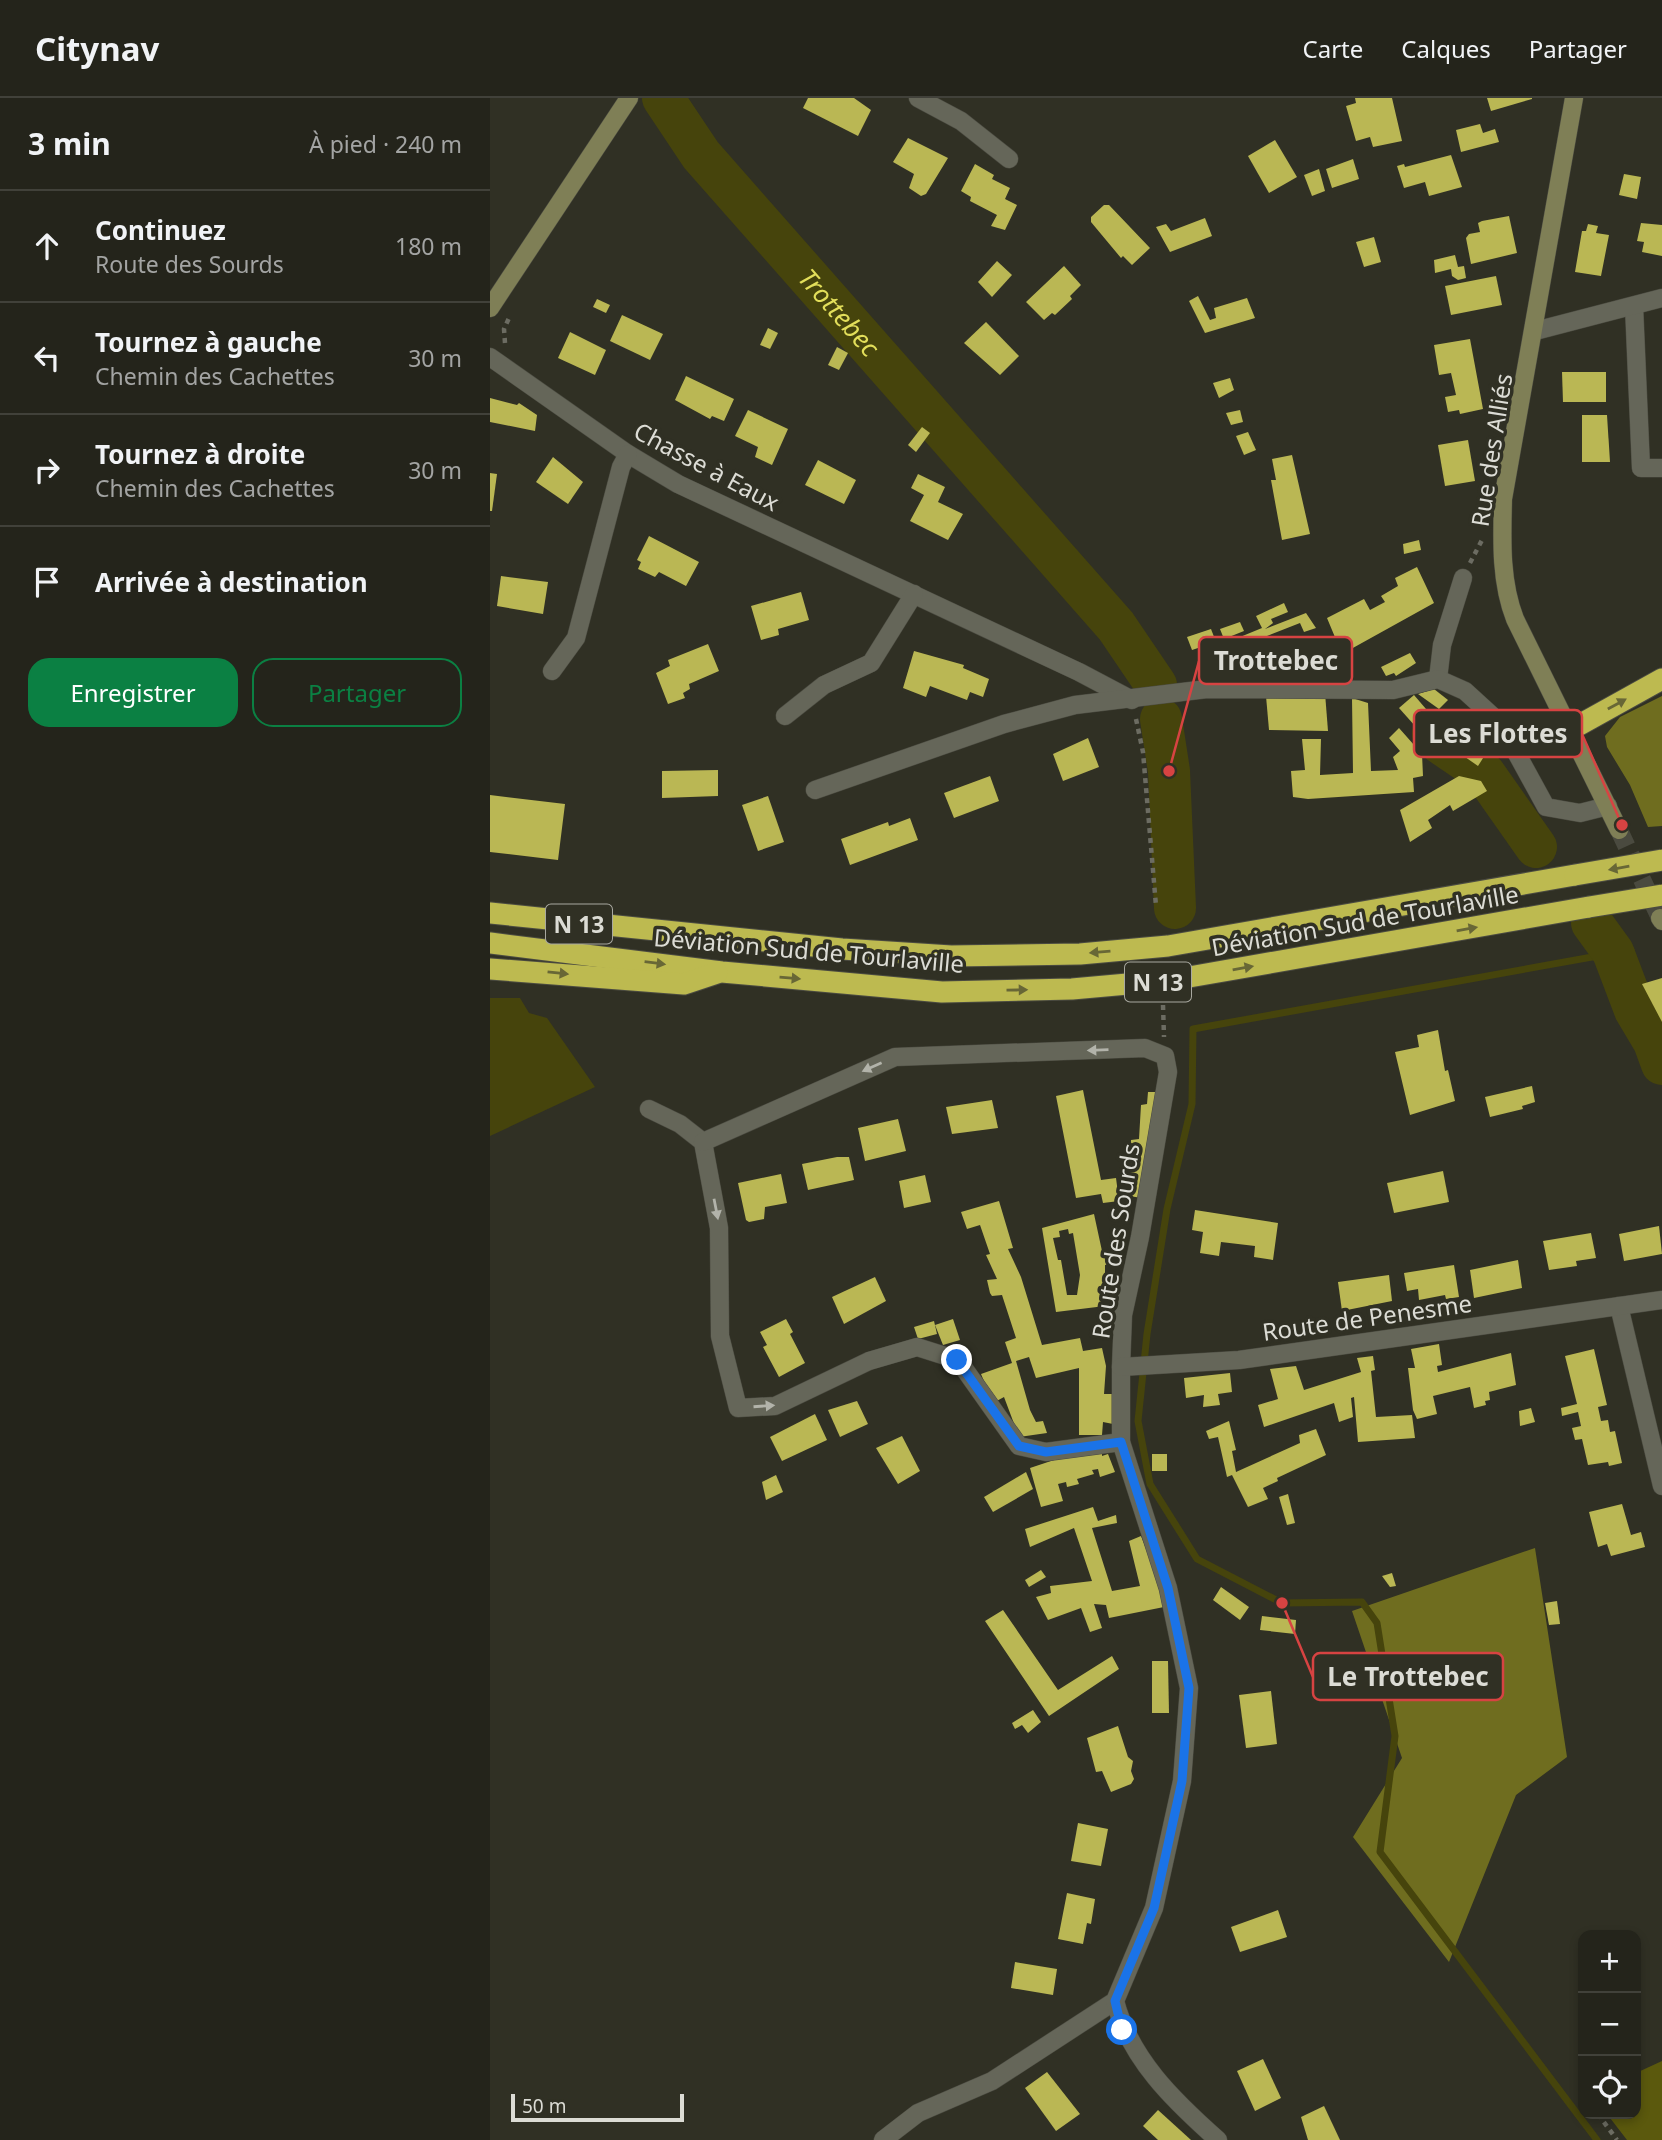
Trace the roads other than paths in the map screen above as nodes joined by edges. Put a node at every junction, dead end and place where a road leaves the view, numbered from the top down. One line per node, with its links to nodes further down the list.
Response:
1 (629, 98): 7 (street)
2 (918, 98): 4 (street)
3 (1574, 98): 8 (street, Rue des Alliés)
4 (1009, 159)
5 (1662, 298): 6 (street)
6 (1634, 306): 8 (street); 11 (street)
7 (490, 308)
8 (1535, 331): 19 (street, Rue des Alliés)
9 (496, 354): 10 (street, Chasse à Eaux)
10 (628, 454): 13 (street, Chasse à Eaux); 14 (street)
11 (1662, 468)
12 (1462, 578): 15 (street)
13 (914, 594): 17 (street, Chasse à Eaux); 18 (street)
14 (552, 671)
15 (1437, 679): 17 (street); 21 (street)
16 (1662, 679): 19 (highway, one-way to 16)
17 (1148, 698): 20 (street)
18 (785, 716)
19 (1572, 729): 21 (street, Rue des Alliés)
20 (815, 790)
21 (1608, 806): 22 (street, Rue des Alliés)
22 (1619, 830)
23 (1662, 860): 25 (highway, Déviation Sud de Tourlaville / N 13, one-way to 25, bridge)
24 (1662, 895): 28 (highway, Déviation Sud de Tourlaville / N 13, one-way to 24, bridge)
25 (490, 913)
26 (490, 943): 28 (highway, Déviation Sud de Tourlaville / N 13, one-way to 28)
27 (490, 969): 28 (highway, N 13, one-way to 28)
28 (722, 972)
29 (649, 1109): 30 (street)
30 (703, 1142): 33 (street, Route des Sourds, one-way to 30); 34 (street, one-way to 34)
31 (1662, 1300): 32 (street, Route de Penesme)
32 (1619, 1306): 33 (street, Route de Penesme); 35 (street)
33 (1121, 1367): 34 (street, Route des Sourds)
34 (1121, 1442): 36 (street, Route des Sourds)
35 (1662, 1486)
36 (1115, 2001): 37 (street); 38 (street)
37 (883, 2140)
38 (1218, 2140)

